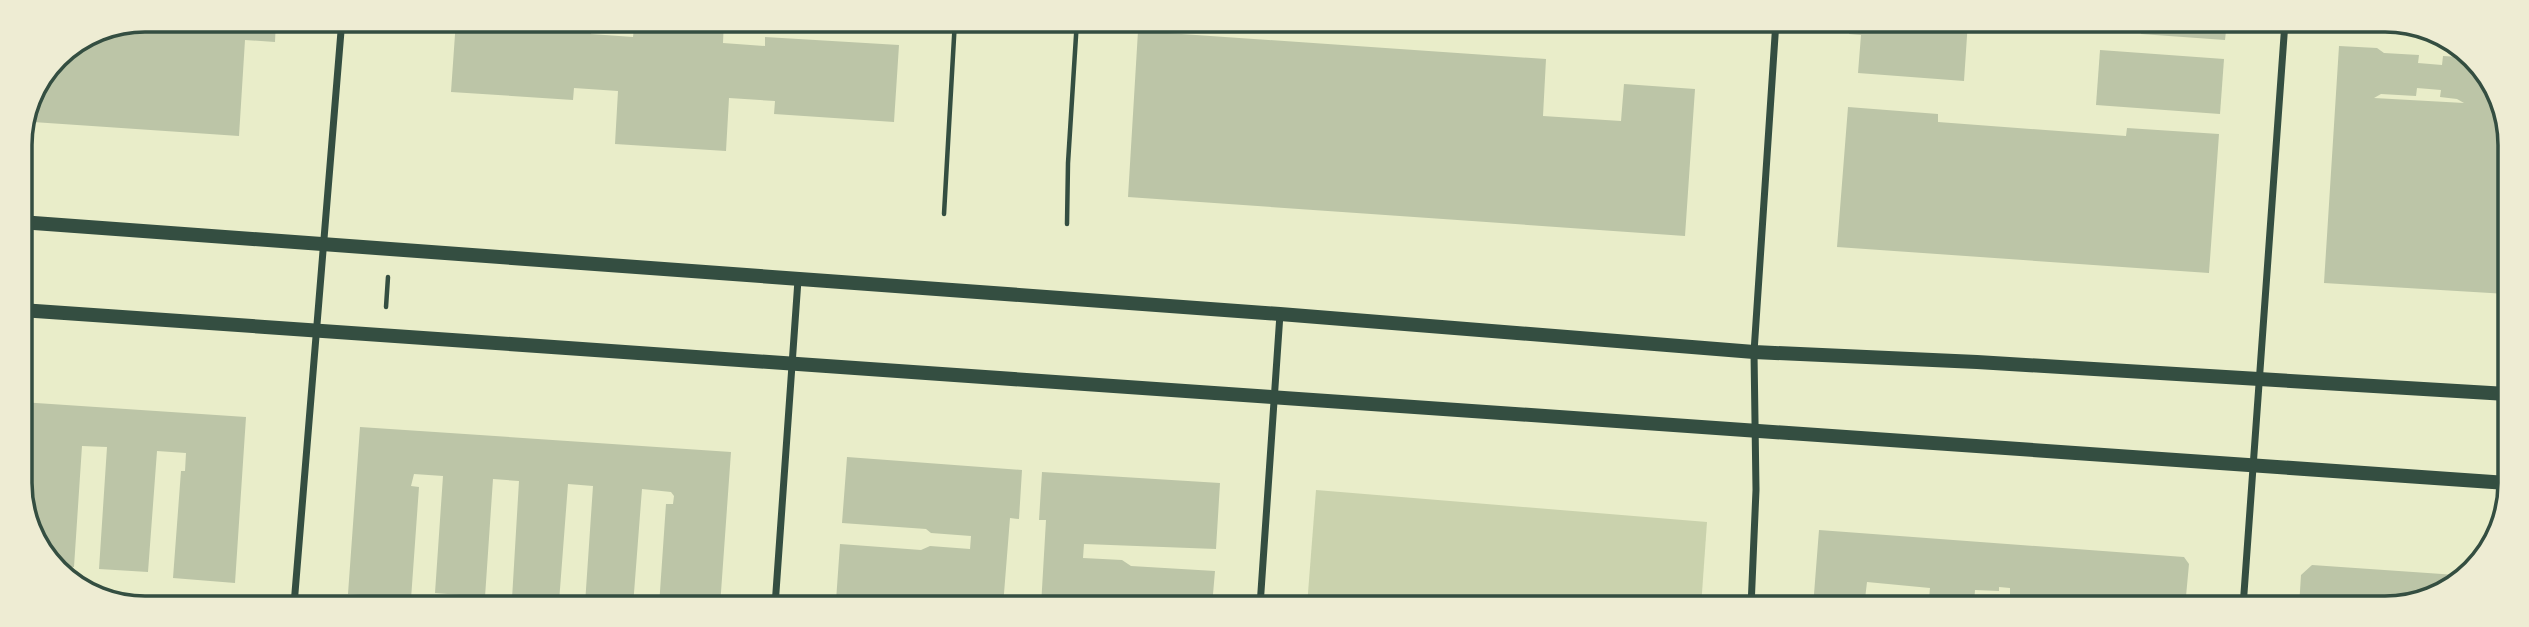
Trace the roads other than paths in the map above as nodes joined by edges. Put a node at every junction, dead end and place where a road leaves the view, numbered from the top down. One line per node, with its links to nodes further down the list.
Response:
1 (341, 32): 5 (street)
2 (1775, 32): 10 (street)
3 (2284, 32): 12 (street)
4 (32, 223): 5 (main road)
5 (323, 246): 6 (main road); 9 (street)
6 (798, 279): 8 (main road); 11 (street)
7 (32, 311): 9 (main road)
8 (1280, 314): 10 (main road); 14 (street)
9 (315, 331): 11 (main road); 20 (street)
10 (1754, 352): 12 (main road); 15 (street)
11 (791, 364): 14 (main road); 21 (street)
12 (2259, 379): 13 (main road); 16 (street)
13 (2498, 393)
14 (1274, 397): 15 (main road); 22 (street)
15 (1755, 429): 16 (main road); 18 (street)
16 (2253, 465): 17 (main road); 19 (street)
17 (2498, 482)
18 (1752, 595)
19 (2244, 595)
20 (295, 596)
21 (776, 596)
22 (1261, 596)

